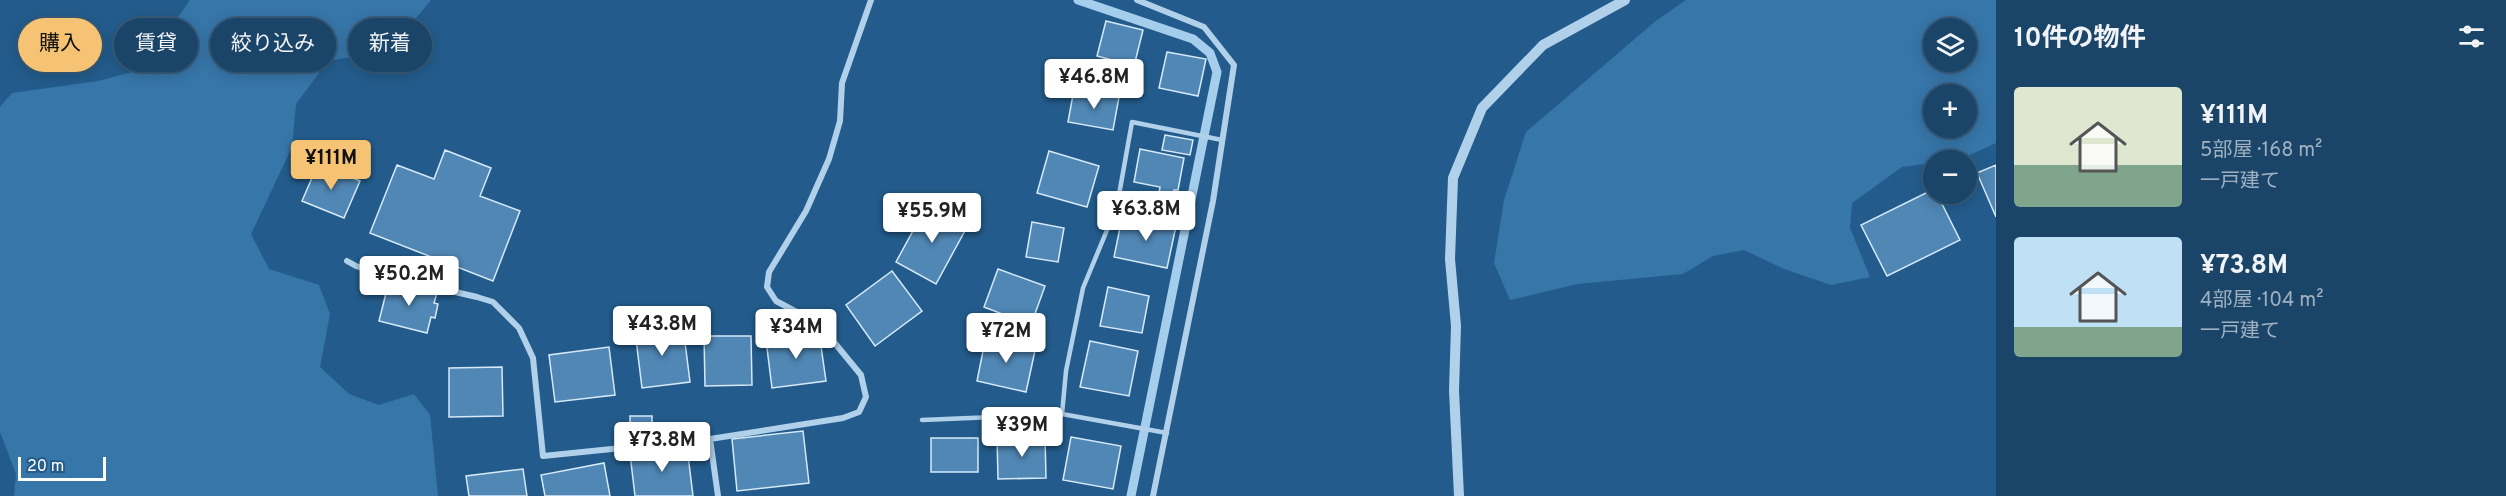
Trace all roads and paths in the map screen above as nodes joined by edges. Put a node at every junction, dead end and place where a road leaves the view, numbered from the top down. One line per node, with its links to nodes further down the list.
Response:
1 (871, 0): 9 (street)
2 (1137, 0): 4 (street)
3 (1625, 0): 12 (street)
4 (1222, 140): 6 (lane); 8 (street)
5 (346, 261): 9 (street)
6 (1062, 414): 7 (lane); 8 (lane)
7 (922, 420)
8 (1167, 433): 11 (street)
9 (710, 439): 10 (street)
10 (718, 496)
11 (1153, 496)
12 (1459, 496)

